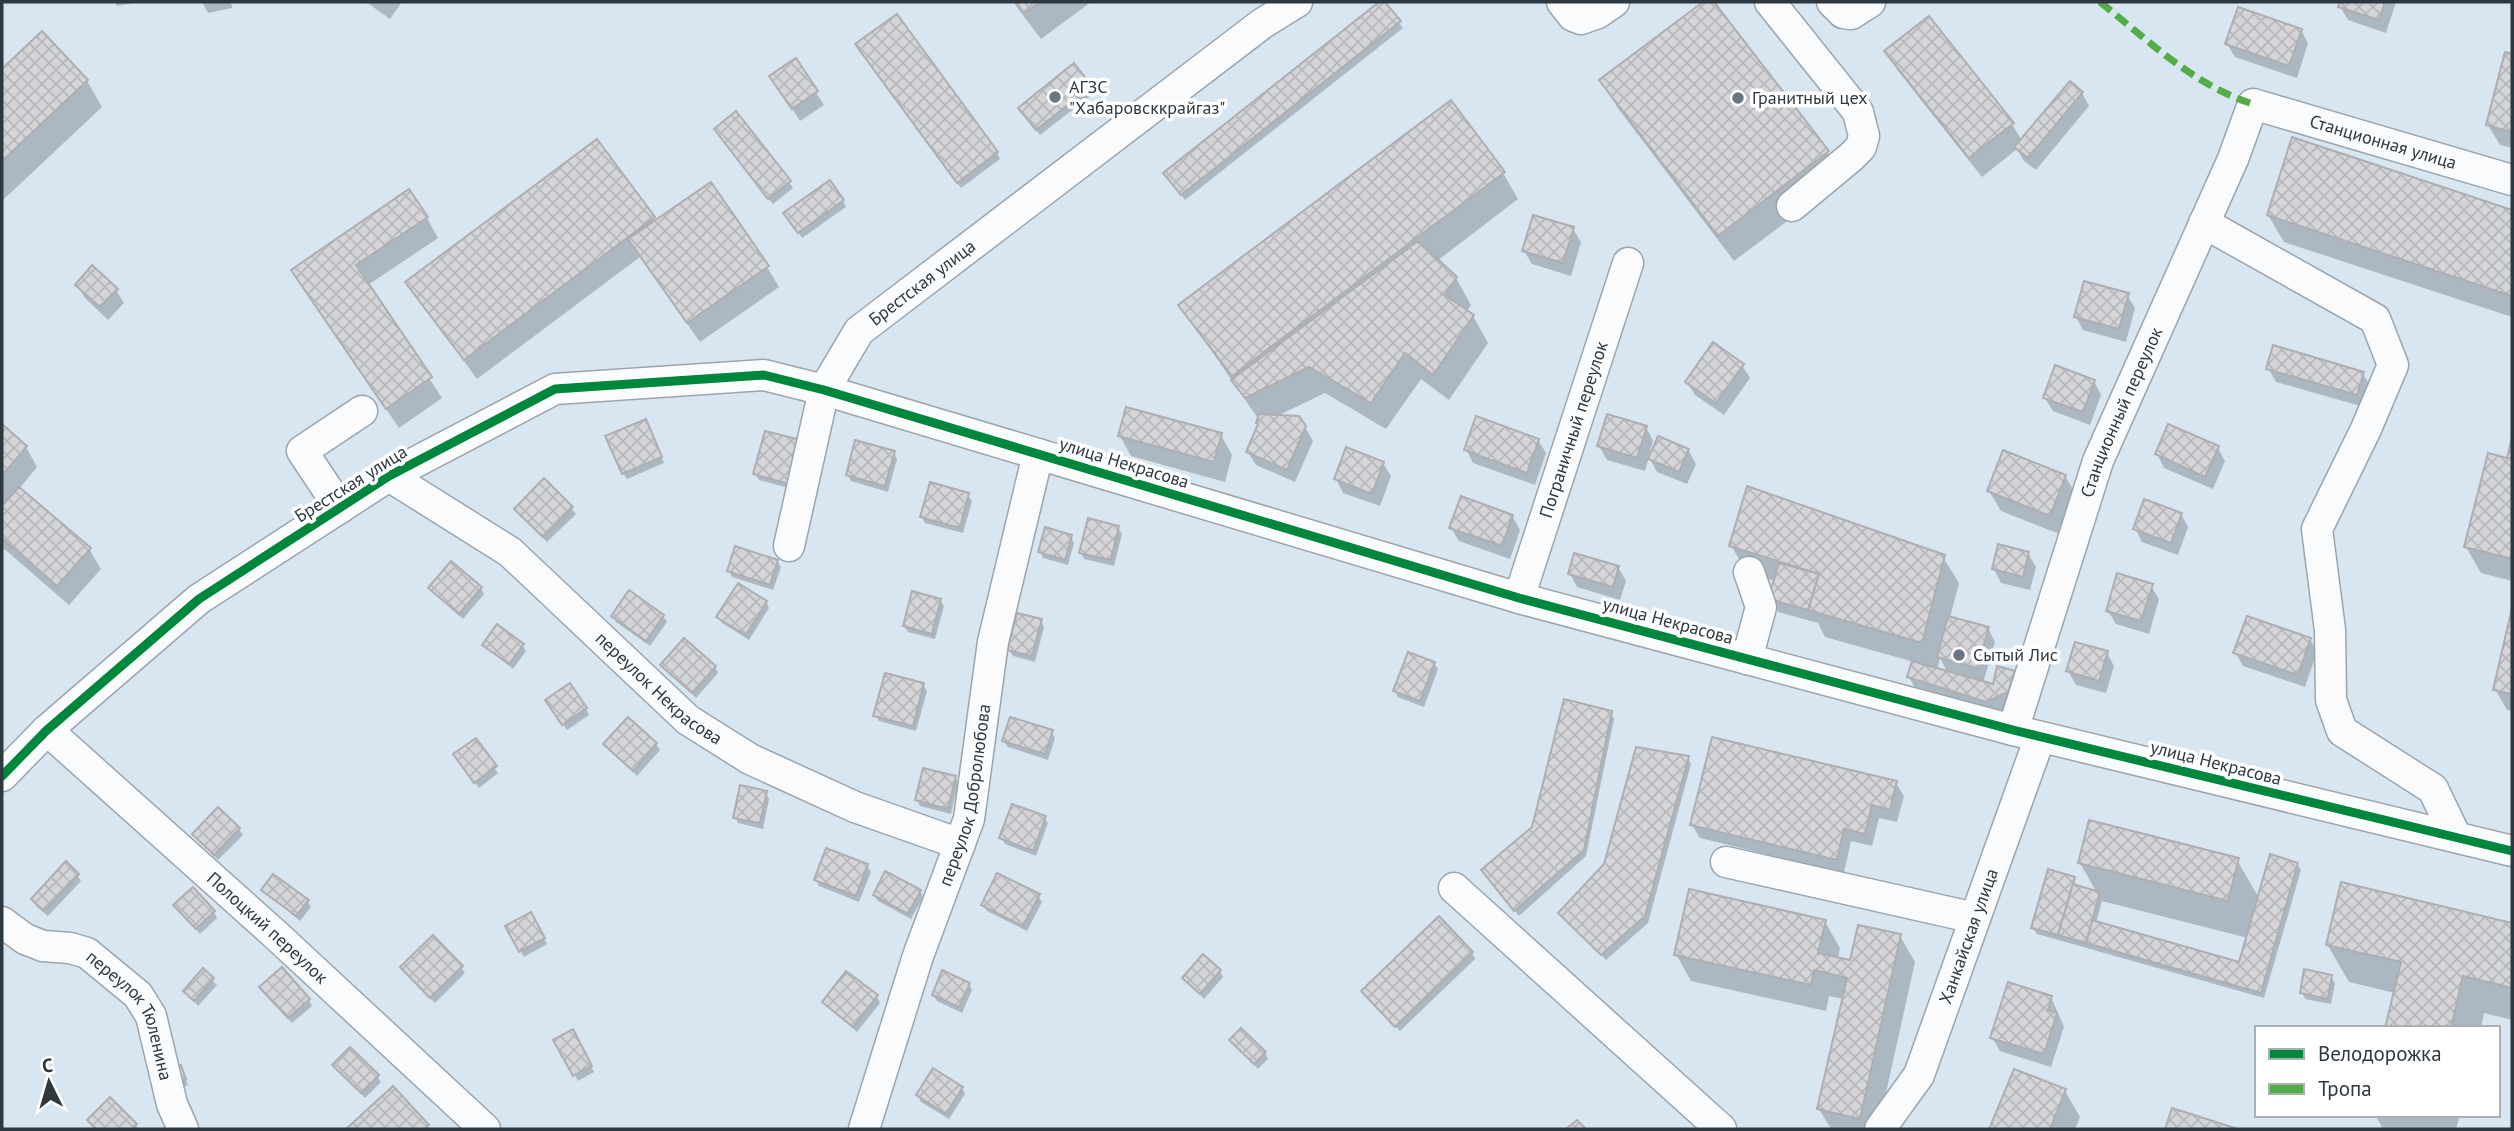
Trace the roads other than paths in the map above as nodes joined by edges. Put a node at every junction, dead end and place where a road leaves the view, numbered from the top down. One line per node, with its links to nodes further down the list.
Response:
1 (1297, 2): 7 (street, Брестская улица)
2 (1562, 2): 3 (street)
3 (1614, 2)
4 (1770, 2): 10 (street)
5 (1832, 2): 6 (street)
6 (1870, 2)
7 (1256, 13): 13 (street, Брестская улица)
8 (2253, 104): 9 (street, Станционная улица); 11 (street, Станционный переулок)
9 (2512, 180)
10 (1792, 206)
11 (2204, 223): 23 (street, Станционный переулок); 25 (street)
12 (1628, 263): 20 (street, Пограничный переулок)
13 (824, 390): 15 (street, улица Некрасова); 16 (street, Брестская улица); 18 (street)
14 (362, 411): 17 (street)
15 (1038, 454): 20 (street, улица Некрасова); 26 (street, переулок Добролюбова)
16 (389, 476): 17 (street, Брестская улица); 26 (street, переулок Некрасова)
17 (340, 508): 22 (street, Брестская улица)
18 (789, 546)
19 (1749, 572): 21 (street)
20 (1519, 598): 21 (street, улица Некрасова)
21 (1747, 659): 23 (street, улица Некрасова)
22 (47, 730): 24 (street, Брестская улица); 33 (street, Полоцкий переулок)
23 (2026, 733): 25 (street, улица Некрасова); 30 (street, Ханкайская улица)
24 (2, 775)
25 (2456, 837): 27 (street, улица Некрасова)
26 (960, 844): 34 (street, переулок Добролюбова)
27 (2512, 851)
28 (1726, 862): 30 (street)
29 (1454, 888): 35 (street)
30 (1975, 918): 36 (street, Ханкайская улица)
31 (2, 922): 32 (street, переулок Тюленина)
32 (183, 1129)
33 (485, 1129)
34 (864, 1129)
35 (1721, 1129)
36 (1880, 1129)

